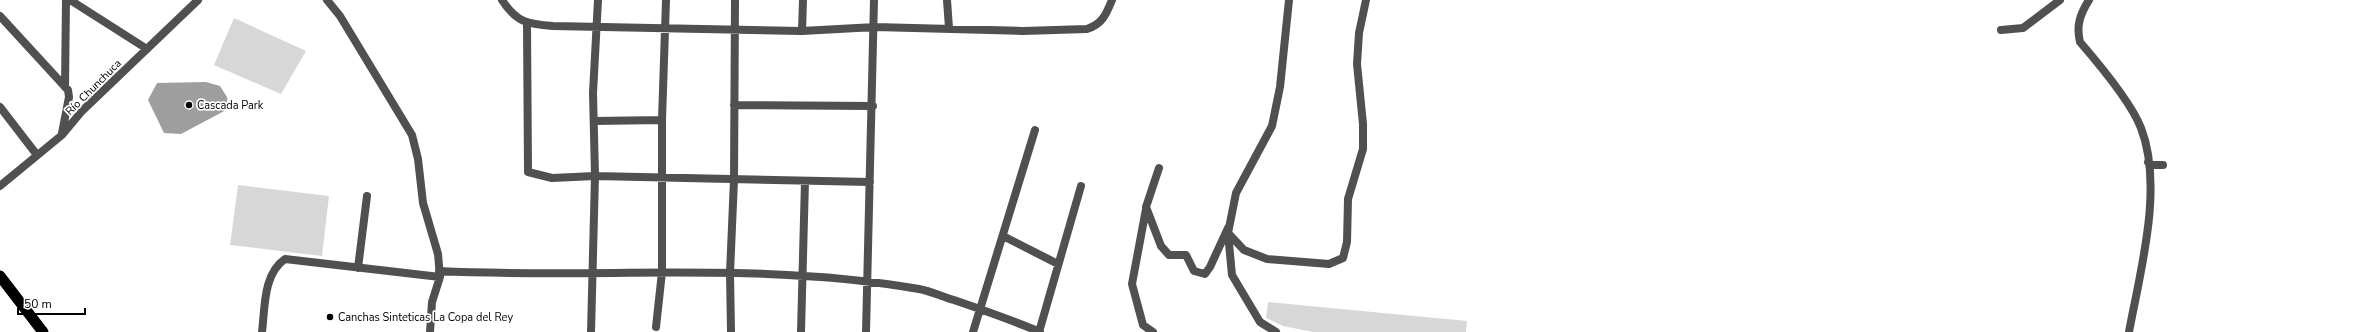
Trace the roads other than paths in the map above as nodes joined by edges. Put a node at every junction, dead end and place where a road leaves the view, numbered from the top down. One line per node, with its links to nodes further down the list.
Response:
1 (66, 0): 29 (street)
2 (70, 0): 28 (street)
3 (198, 0): 28 (street, Río Chunchuca)
4 (327, 0): 18 (street)
5 (334, 0): 18 (street)
6 (502, 0): 20 (street)
7 (598, 0): 23 (street)
8 (666, 0): 21 (street)
9 (734, 0): 25 (street)
10 (803, 0): 27 (street)
11 (874, 0): 22 (street)
12 (947, 0): 24 (street)
13 (1112, 0): 24 (street)
14 (1289, 0): 50 (street)
15 (1366, 0): 50 (street)
16 (2060, 0): 26 (street)
17 (2088, 0): 38 (street)
18 (337, 12): 56 (street)
19 (0, 16): 29 (street)
20 (527, 24): 23 (street); 41 (street)
21 (666, 27): 23 (street); 25 (street); 33 (street)
22 (875, 27): 24 (street); 27 (street); 31 (street)
23 (597, 28): 34 (street)
24 (949, 28)
25 (733, 29): 27 (street); 30 (street)
26 (2000, 30)
27 (802, 31)
28 (148, 50): 36 (street, Río Chunchuca)
29 (65, 87): 36 (street)
30 (734, 105): 31 (street); 43 (street)
31 (873, 106): 45 (street)
32 (0, 107): 37 (street)
33 (662, 120): 34 (street); 42 (street)
34 (595, 121): 41 (street)
35 (1035, 130): 51 (street)
36 (62, 135): 37 (street, Río Chunchuca)
37 (37, 155): 46 (street, Río Chunchuca)
38 (2148, 162): 39 (street); 74 (street)
39 (2163, 165)
40 (1159, 168): 49 (street)
41 (595, 176): 42 (street); 57 (street)
42 (662, 179): 43 (street); 54 (street)
43 (734, 180): 44 (street); 55 (street)
44 (805, 181): 45 (street); 59 (street)
45 (870, 182): 60 (street)
46 (0, 186)
47 (1081, 186): 52 (street)
48 (367, 196): 53 (street)
49 (1146, 207): 50 (street); 72 (street)
50 (1229, 229): 73 (street)
51 (1003, 236): 52 (street); 61 (street)
52 (1058, 264): 71 (street)
53 (358, 268): 56 (street); 64 (street)
54 (662, 272): 55 (street); 57 (street); 62 (street)
55 (730, 273): 59 (street); 67 (street)
56 (440, 274): 57 (street); 65 (street)
57 (591, 274): 66 (street)
58 (0, 276): 63 (highway)
59 (803, 276): 60 (street); 68 (street)
60 (866, 281): 61 (street); 69 (street)
61 (981, 309): 70 (street); 71 (street)
62 (656, 327)
63 (43, 332)
64 (262, 332)
65 (430, 332)
66 (591, 332)
67 (731, 332)
68 (802, 332)
69 (866, 332)
70 (972, 332)
71 (1040, 332)
72 (1153, 332)
73 (1276, 332)
74 (2129, 332)

